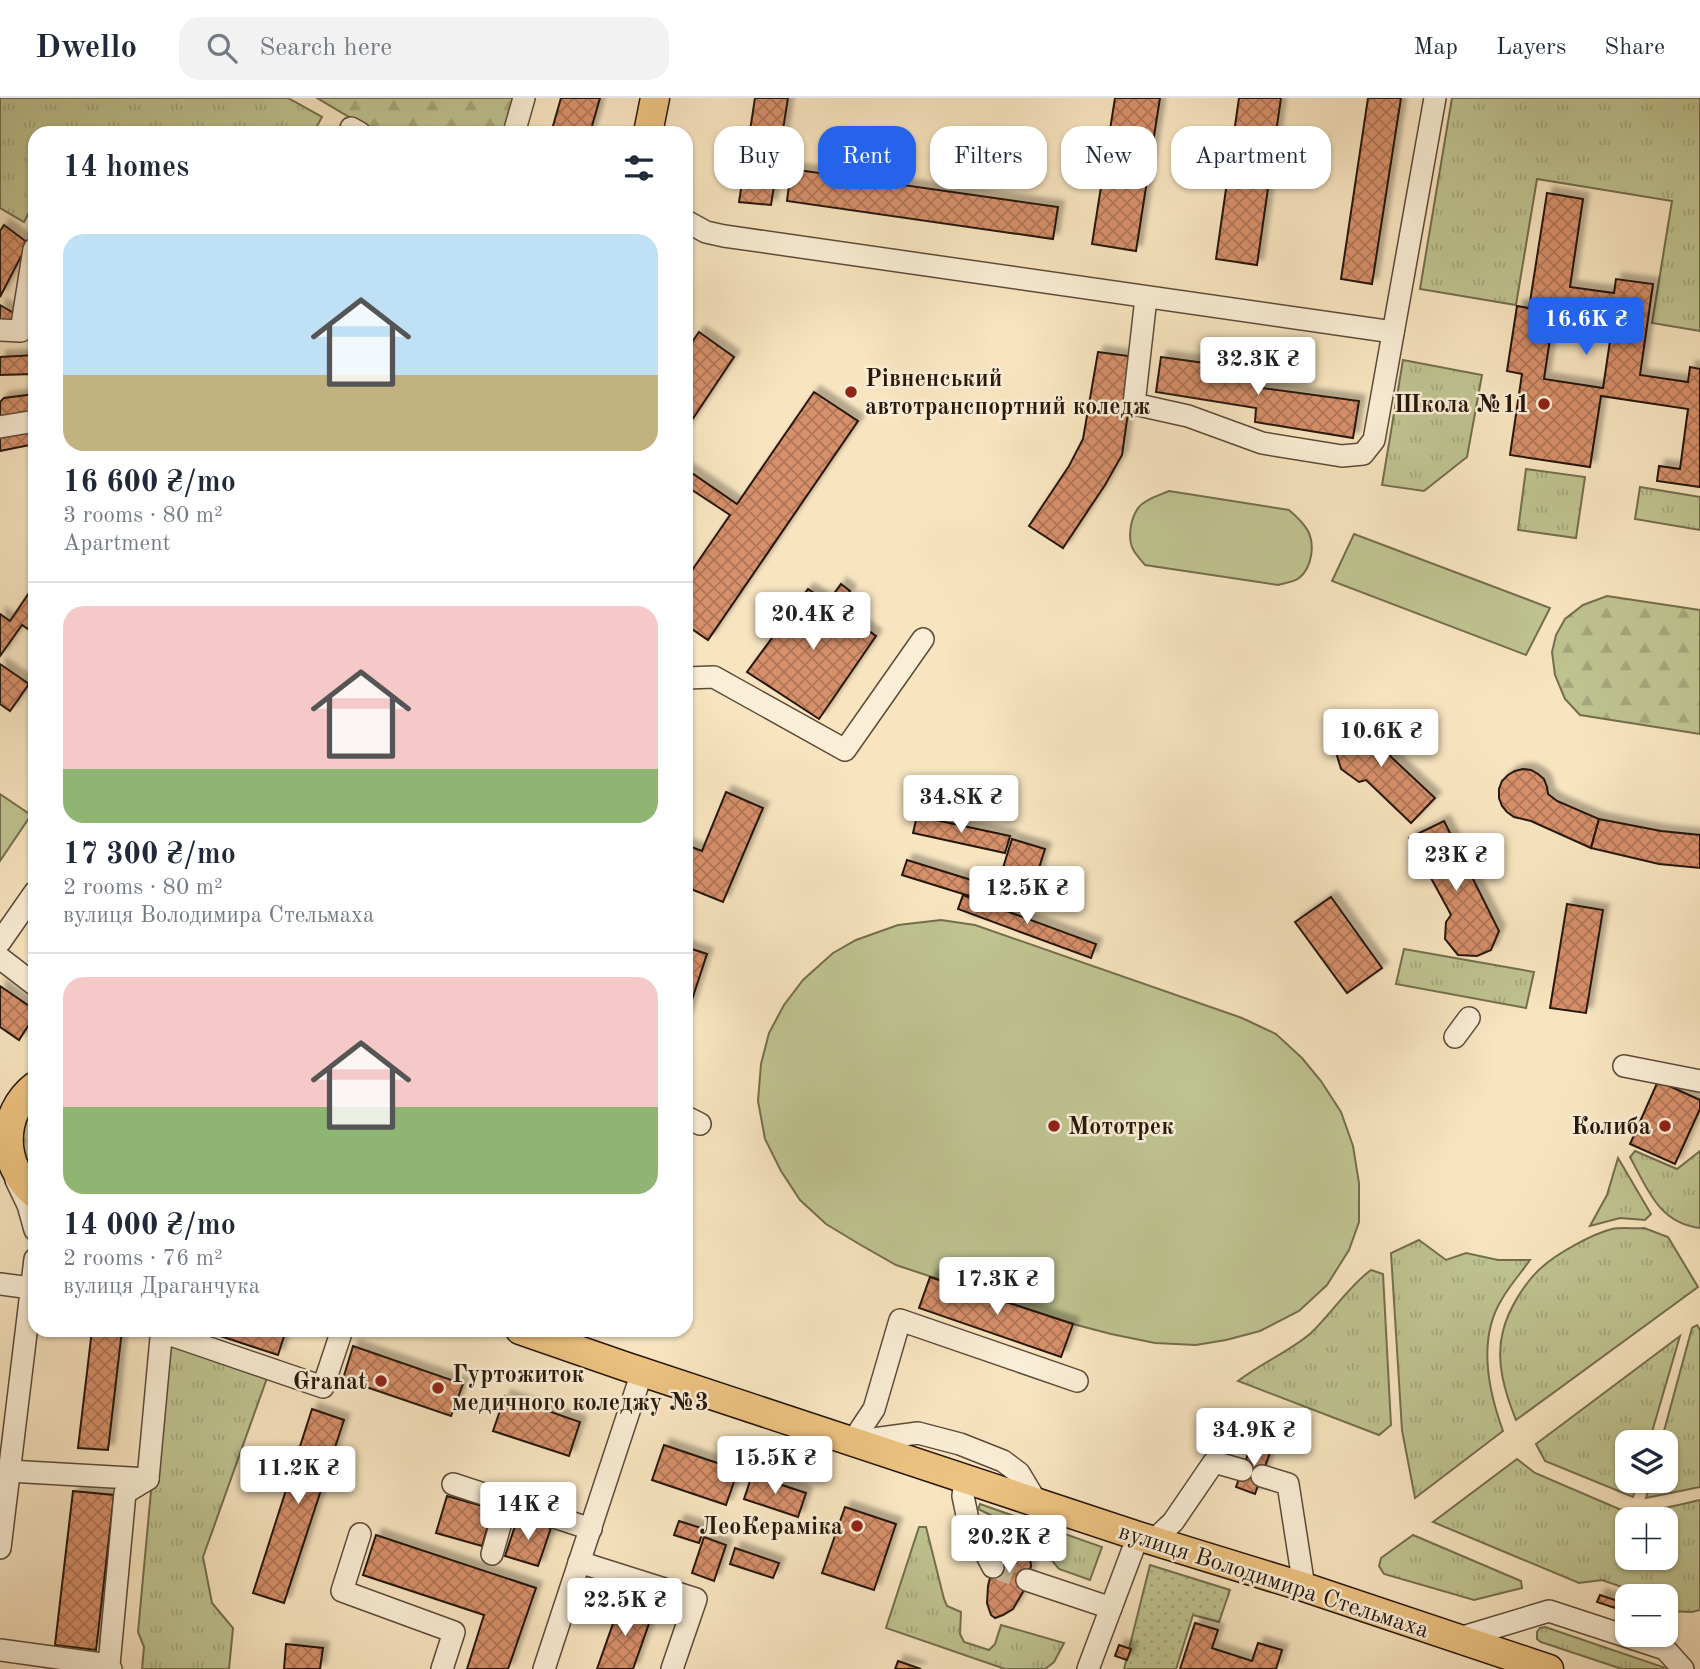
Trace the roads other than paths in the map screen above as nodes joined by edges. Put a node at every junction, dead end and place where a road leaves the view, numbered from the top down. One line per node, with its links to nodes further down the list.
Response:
1 (524, 98): 4 (street)
2 (655, 98): 5 (main road)
3 (1435, 98): 10 (street)
4 (516, 126)
5 (649, 126)
6 (693, 225): 8 (street)
7 (28, 282): 9 (street)
8 (1146, 298): 10 (street); 10 (street)
9 (19, 331)
10 (1394, 332)
11 (28, 422): 12 (street)
12 (0, 427)
13 (922, 639): 14 (street)
14 (693, 678)
15 (28, 902): 16 (street)
16 (0, 942)
17 (0, 958): 18 (street)
18 (28, 980)
19 (1469, 1018): 20 (street)
20 (1455, 1037)
21 (1625, 1066): 23 (street)
22 (0, 1081): 24 (main road)
23 (1700, 1081)
24 (28, 1085)
25 (28, 1090): 26 (main road)
26 (2, 1119): 27 (main road)
27 (7, 1171): 28 (main road); 29 (street)
28 (28, 1189)
29 (28, 1205)
30 (0, 1284): 31 (street)
31 (28, 1288)
32 (28, 1313): 40 (street)
33 (163, 1337): 41 (street)
34 (177, 1337): 35 (street)
35 (340, 1337)
36 (540, 1337): 37 (main road, вулиця Володимира Стельмаха)
37 (642, 1372): 39 (main road, вулиця Володимира Стельмаха); 46 (street)
38 (1077, 1381): 39 (street)
39 (852, 1442): 42 (main road, вулиця Володимира Стельмаха); 45 (street)
40 (9, 1471): 41 (street); 49 (street)
41 (148, 1479): 58 (street)
42 (965, 1479): 45 (main road, вулиця Володимира Стельмаха); 52 (street)
43 (453, 1484): 44 (street)
44 (507, 1501): 46 (street); 50 (street)
45 (1037, 1503): 48 (main road, вулиця Володимира Стельмаха)
46 (591, 1528): 51 (street)
47 (360, 1534): 59 (street)
48 (1146, 1539): 54 (main road, вулиця Володимира Стельмаха); 54 (street); 55 (street)
49 (0, 1548)
50 (492, 1554)
51 (579, 1562): 60 (street); 61 (street)
52 (993, 1567)
53 (1027, 1580): 55 (street)
54 (1304, 1587): 56 (main road, вулиця Володимира Стельмаха)
55 (1111, 1608): 62 (street)
56 (1456, 1639): 63 (main road, вулиця Володимира Стельмаха); 64 (street)
57 (0, 1650): 58 (street)
58 (110, 1667)
59 (442, 1669)
60 (544, 1669)
61 (671, 1669)
62 (1088, 1669)
63 (1549, 1669)
64 (1683, 1669)

